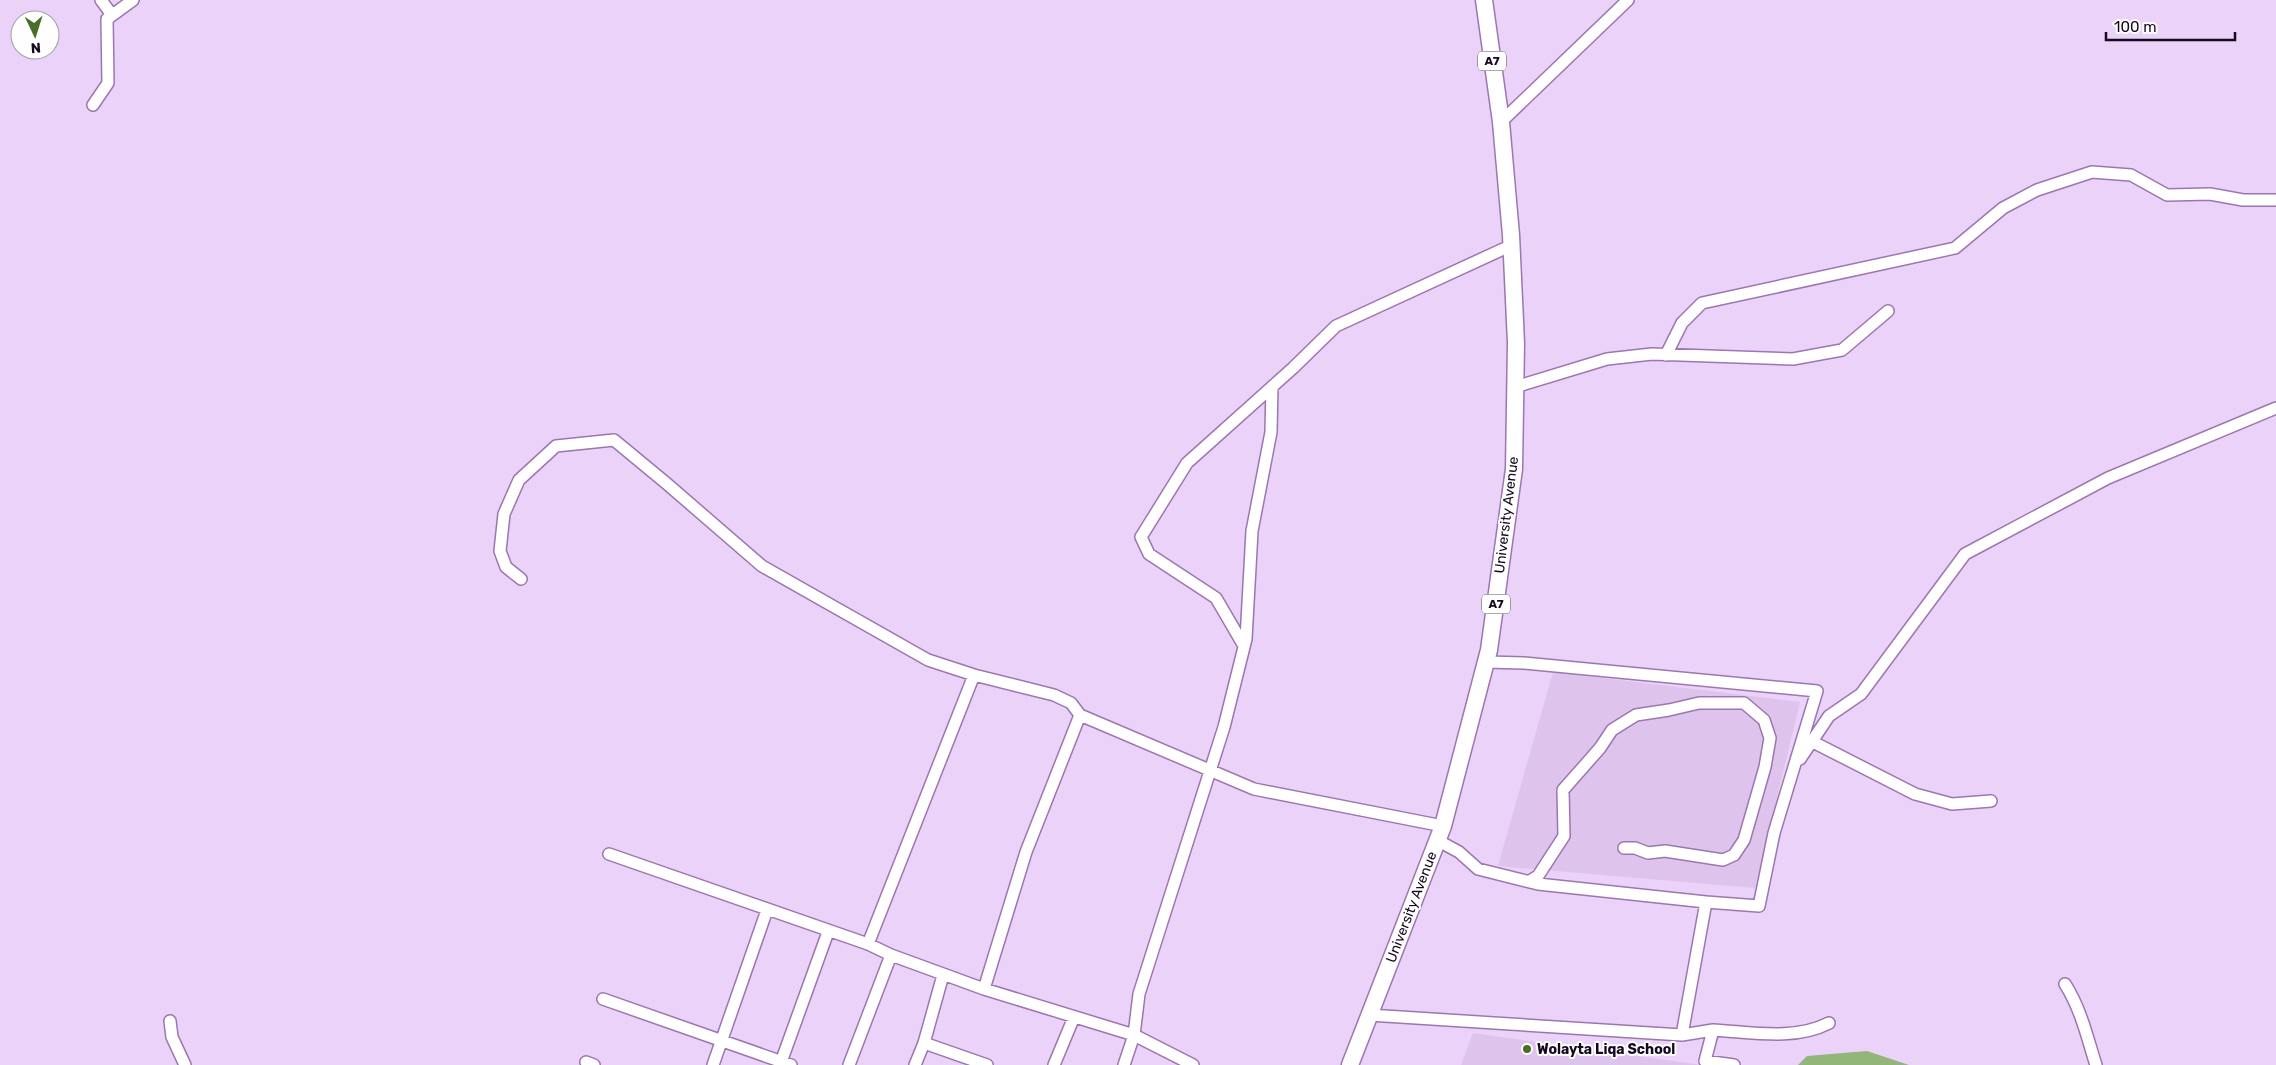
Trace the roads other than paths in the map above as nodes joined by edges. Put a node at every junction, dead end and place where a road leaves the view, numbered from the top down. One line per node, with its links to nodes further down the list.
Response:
1 (101, 0): 5 (street)
2 (133, 0): 5 (street)
3 (1484, 0): 7 (highway, A7)
4 (1628, 0): 7 (street)
5 (112, 15): 6 (street)
6 (93, 105)
7 (1501, 122): 9 (highway, University Avenue / A7)
8 (2276, 200): 11 (street)
9 (1512, 245): 12 (street); 13 (highway, University Avenue / A7)
10 (1888, 310): 11 (street)
11 (1666, 355): 13 (street)
12 (1272, 387): 16 (street); 16 (street)
13 (1515, 387): 17 (highway, University Avenue / A7)
14 (2276, 408): 20 (street)
15 (521, 579): 18 (street)
16 (1244, 646): 22 (street)
17 (1486, 662): 21 (street); 24 (highway, University Avenue / A7)
18 (974, 675): 19 (street); 31 (street)
19 (1080, 715): 22 (street); 35 (street)
20 (1813, 742): 21 (street); 23 (street)
21 (1794, 767): 28 (street)
22 (1211, 770): 24 (street); 42 (street)
23 (1991, 801)
24 (1440, 833): 27 (street); 37 (highway, University Avenue / A7)
25 (1624, 848): 27 (street)
26 (609, 854): 29 (street)
27 (1530, 881): 28 (street)
28 (1706, 902): 43 (street)
29 (767, 910): 30 (street); 44 (street)
30 (828, 932): 31 (street); 47 (street)
31 (868, 944): 32 (street)
32 (891, 955): 33 (street); 50 (street)
33 (943, 975): 35 (street); 45 (street)
34 (2065, 984): 58 (street)
35 (984, 989): 38 (street)
36 (604, 999): 44 (street)
37 (1369, 1015): 43 (street); 56 (highway, University Avenue / A7)
38 (1074, 1017): 42 (street); 53 (street)
39 (170, 1021): 48 (street)
40 (1829, 1023): 41 (street)
41 (1713, 1030): 43 (street); 46 (street)
42 (1134, 1035): 54 (street); 55 (street)
43 (1682, 1035)
44 (723, 1041): 47 (street); 49 (street)
45 (924, 1043): 51 (street); 52 (street)
46 (1704, 1063): 57 (street)
47 (784, 1064)
48 (185, 1065)
49 (713, 1065)
50 (849, 1065)
51 (915, 1065)
52 (987, 1065)
53 (1054, 1065)
54 (1124, 1065)
55 (1193, 1065)
56 (1350, 1065)
57 (1734, 1065)
58 (2096, 1065)

